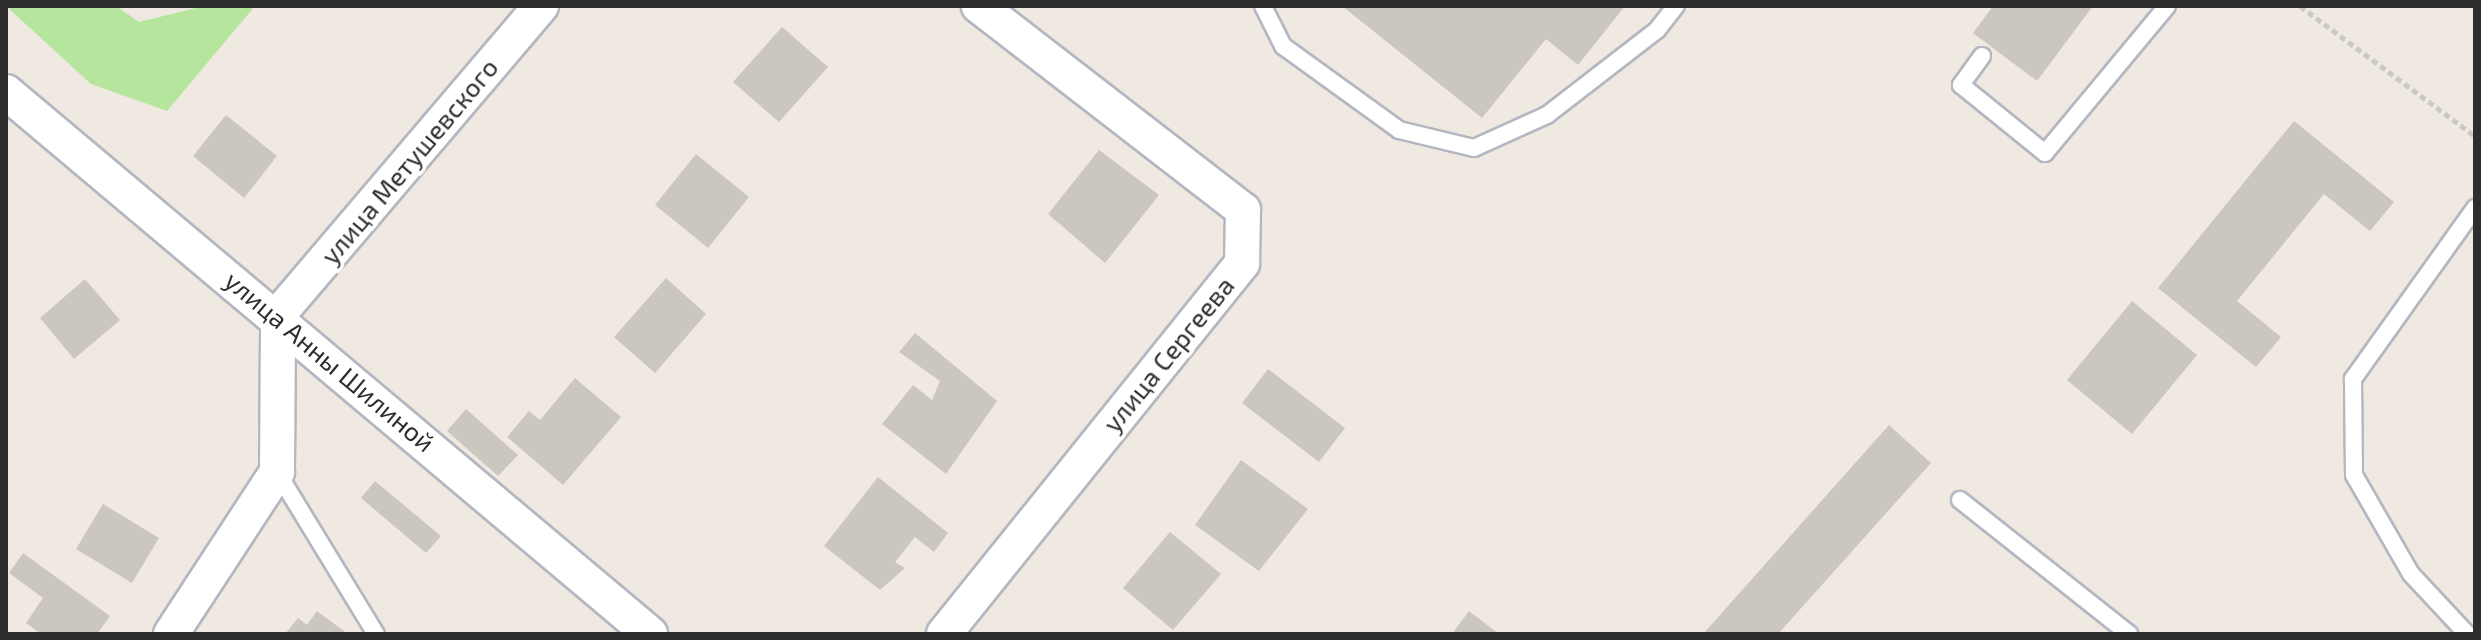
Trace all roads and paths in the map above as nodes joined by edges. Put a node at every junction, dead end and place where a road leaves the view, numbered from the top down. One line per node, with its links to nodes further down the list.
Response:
1 (541, 6): 11 (street, улица Метушевского)
2 (979, 6): 17 (street, улица Сергеева)
3 (1263, 6): 4 (lane)
4 (1676, 6)
5 (2167, 6): 7 (lane)
6 (2300, 6): 9 (path)
7 (1982, 56)
8 (6, 92): 11 (street, улица Анны Шилиной)
9 (2475, 136)
10 (2475, 208): 19 (lane)
11 (278, 315): 12 (street); 14 (street, улица Анны Шилиной)
12 (277, 472): 15 (street); 16 (lane)
13 (1960, 500): 18 (lane)
14 (642, 631)
15 (171, 634)
16 (376, 634)
17 (944, 634)
18 (2129, 634)
19 (2467, 634)

